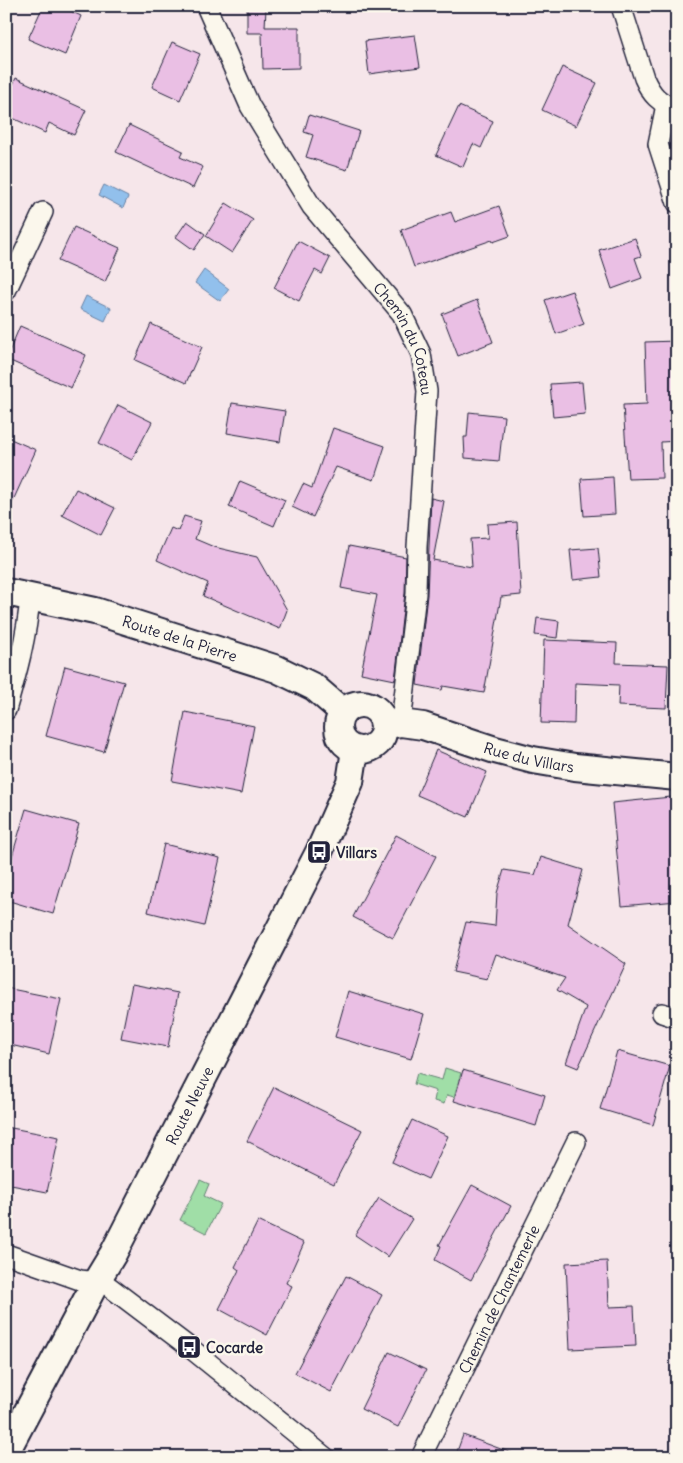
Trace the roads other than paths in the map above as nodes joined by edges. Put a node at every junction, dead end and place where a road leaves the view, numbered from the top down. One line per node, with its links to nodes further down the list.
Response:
1 (206, 6): 10 (street, Chemin du Coteau)
2 (621, 6): 3 (street)
3 (671, 106): 4 (street)
4 (677, 203)
5 (43, 212): 6 (street)
6 (6, 291)
7 (18, 595): 8 (street); 9 (street, Route de la Pierre)
8 (6, 710)
9 (343, 712): 10 (street); 11 (street)
10 (393, 724): 11 (street); 12 (street, Rue du Villars)
11 (354, 750): 15 (street, Route Neuve)
12 (677, 777)
13 (576, 1142): 18 (street, Chemin de Chantemerle)
14 (6, 1254): 15 (street)
15 (96, 1282): 16 (street, Route Neuve); 17 (street)
16 (6, 1452)
17 (325, 1457)
18 (421, 1457)

